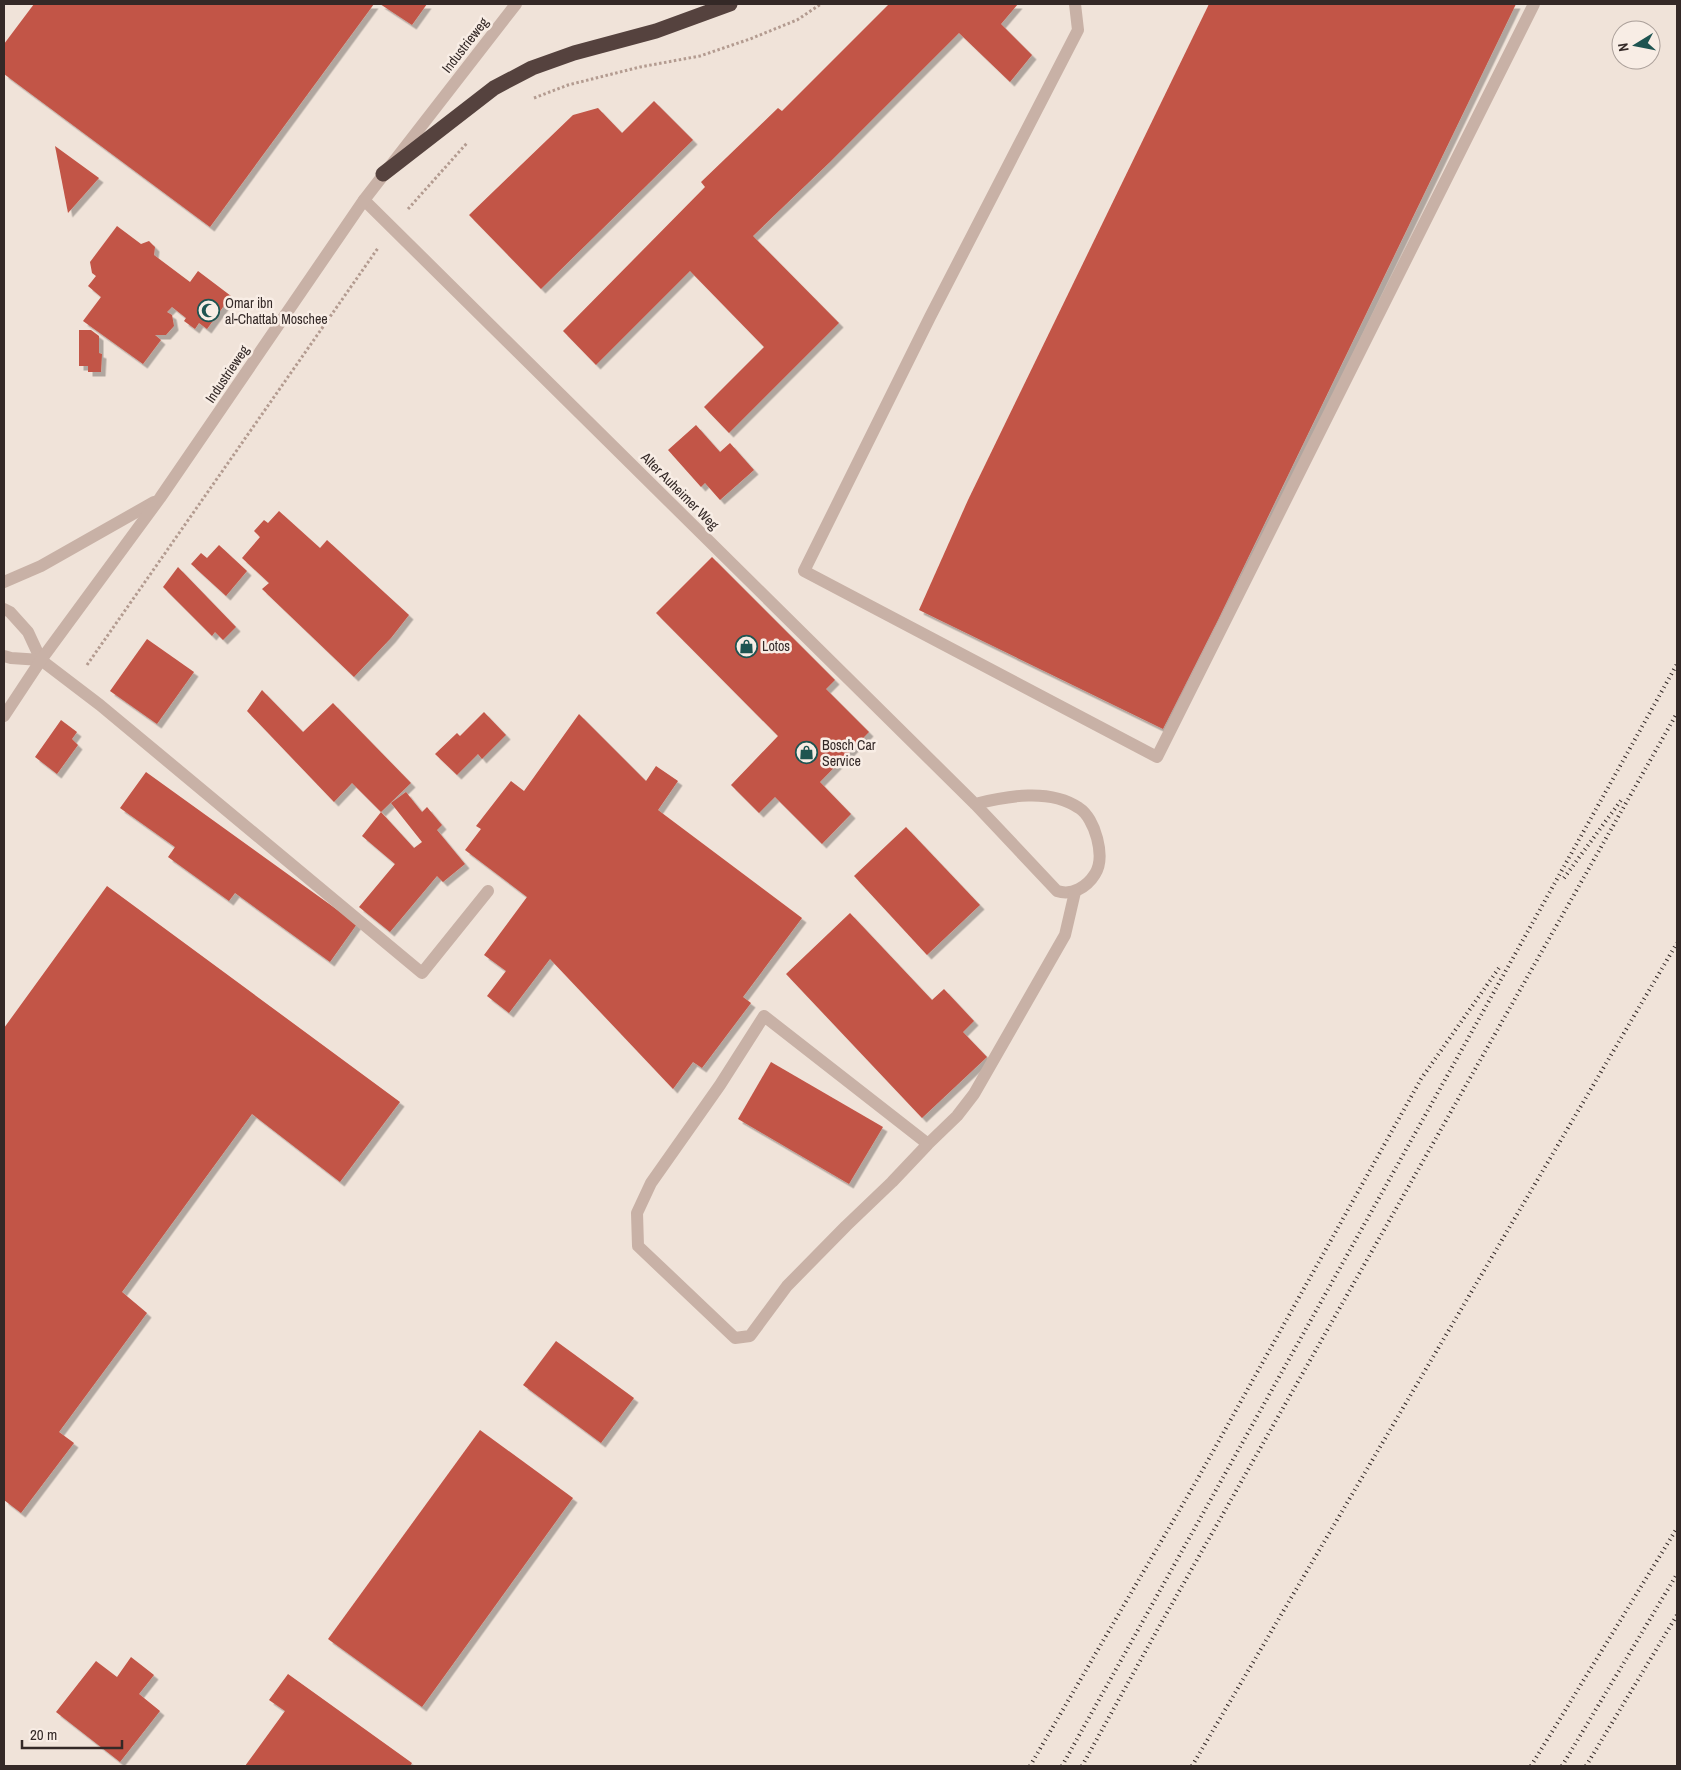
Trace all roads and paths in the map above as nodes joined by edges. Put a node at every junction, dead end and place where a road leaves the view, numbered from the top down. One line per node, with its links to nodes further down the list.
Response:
1 (516, 4): 8 (street, Industrieweg)
2 (730, 4): 8 (highway)
3 (821, 4): 6 (path)
4 (1075, 4): 5 (street)
5 (1534, 4)
6 (526, 101)
7 (469, 140): 10 (path)
8 (383, 174): 9 (street, Industrieweg)
9 (364, 200): 10 (street, Alter Auheimer Weg); 11 (street, Industrieweg)
10 (392, 227): 16 (path); 18 (street, Alter Auheimer Weg)
11 (160, 498): 12 (street); 15 (street, Industrieweg)
12 (4, 582)
13 (4, 609): 15 (street)
14 (4, 656): 15 (street)
15 (41, 660): 16 (street); 17 (street, Industrieweg)
16 (74, 684): 19 (street)
17 (4, 716)
18 (975, 804): 20 (street, Alter Auheimer Weg); 20 (street)
19 (488, 891)
20 (1075, 892): 21 (street)
21 (928, 1144): 21 (street)

